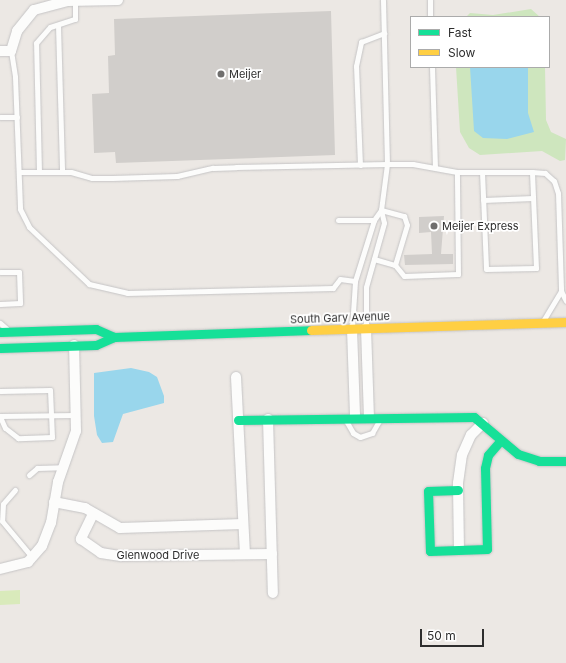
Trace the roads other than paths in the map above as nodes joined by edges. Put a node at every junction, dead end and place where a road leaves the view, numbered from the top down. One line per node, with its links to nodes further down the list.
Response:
1 (118, 0): 4 (street)
2 (383, 0): 7 (lane)
3 (430, 0): 5 (lane)
4 (75, 1): 6 (lane); 9 (street)
5 (430, 16)
6 (58, 25): 17 (lane); 18 (lane)
7 (384, 34): 13 (lane); 14 (lane)
8 (0, 51): 9 (street)
9 (11, 51): 12 (lane)
10 (432, 68): 15 (lane)
11 (0, 117): 12 (lane)
12 (17, 117): 16 (lane)
13 (360, 164): 14 (lane); 18 (lane)
14 (387, 164): 15 (lane); 24 (lane)
15 (434, 166): 19 (lane)
16 (19, 172): 17 (lane); 30 (lane)
17 (38, 172): 18 (lane)
18 (62, 172)
19 (456, 172): 20 (lane); 28 (lane)
20 (482, 172): 21 (lane); 23 (lane)
21 (532, 172): 22 (lane); 31 (lane)
22 (533, 198): 23 (lane); 23 (lane)
23 (483, 200)
24 (381, 210): 26 (lane); 27 (lane); 28 (lane)
25 (338, 220): 26 (lane)
26 (374, 220): 30 (lane)
27 (374, 259): 28 (lane); 37 (lane)
28 (395, 265)
29 (0, 272): 33 (lane)
30 (355, 281): 38 (lane)
31 (561, 291): 32 (lane); 36 (lane)
32 (566, 301)
33 (0, 304)
34 (566, 322): 36 (main road, South Gary Avenue)
35 (0, 323): 39 (lane)
36 (541, 323): 37 (main road, South Gary Avenue)
37 (366, 328): 38 (main road, South Gary Avenue); 48 (street)
38 (352, 329): 40 (main road, South Gary Avenue); 50 (street)
39 (4, 332): 40 (main road, South Gary Avenue)
40 (114, 337): 41 (main road, South Gary Avenue)
41 (74, 345): 42 (main road, South Gary Avenue); 46 (street)
42 (0, 348)
43 (236, 377): 52 (street)
44 (0, 391): 45 (lane)
45 (51, 415): 46 (lane); 47 (lane); 47 (lane)
46 (76, 415): 56 (street)
47 (0, 416)
48 (369, 417): 49 (main road); 50 (main road)
49 (380, 417): 50 (lane); 53 (main road)
50 (350, 418): 51 (main road)
51 (268, 419): 52 (main road); 65 (street)
52 (238, 420): 62 (street)
53 (483, 423): 54 (main road); 59 (street)
54 (500, 440): 55 (main road); 63 (main road)
55 (566, 461)
56 (62, 467): 57 (lane); 60 (street)
57 (29, 475)
58 (15, 490): 66 (lane)
59 (458, 490): 63 (street); 63 (main road)
60 (54, 502): 61 (street); 66 (street)
61 (93, 514): 62 (street); 64 (street, Glenwood Drive)
62 (243, 524): 64 (street)
63 (459, 550)
64 (245, 554): 65 (street, Glenwood Drive)
65 (272, 554): 68 (street)
66 (32, 557): 67 (street)
67 (0, 568)
68 (273, 593)

